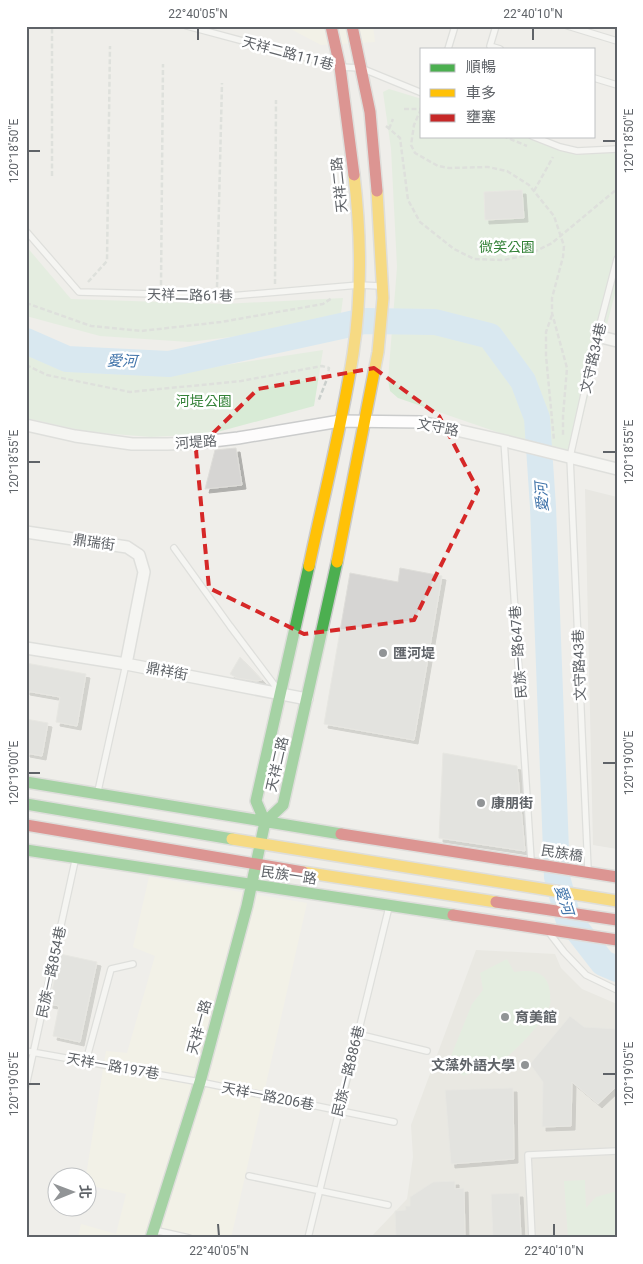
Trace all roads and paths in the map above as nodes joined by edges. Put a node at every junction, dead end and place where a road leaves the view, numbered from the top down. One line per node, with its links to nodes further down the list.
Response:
1 (52, 26): 27 (path)
2 (187, 26): 13 (lane, 天祥二路111巷)
3 (331, 26): 13 (main road, 天祥二路)
4 (352, 26): 14 (main road)
5 (455, 26): 10 (lane)
6 (496, 26): 11 (lane)
7 (568, 26): 8 (lane)
8 (617, 41)
9 (110, 46): 35 (path)
10 (448, 48)
11 (497, 48)
12 (163, 64): 37 (path)
13 (340, 67): 14 (lane, 天祥二路111巷); 33 (main road, 天祥二路)
14 (361, 68): 18 (lane, 天祥二路111巷); 23 (main road)
15 (596, 79): 17 (lane)
16 (222, 83): 38 (path)
17 (617, 85)
18 (420, 92)
19 (276, 100): 36 (path)
20 (404, 109): 21 (path)
21 (420, 109)
22 (420, 111): 29 (path)
23 (370, 112): 31 (path); 34 (main road)
24 (537, 138): 25 (lane)
25 (617, 149)
26 (554, 157): 29 (path)
27 (52, 176)
28 (617, 189): 31 (path)
29 (534, 191): 31 (path)
30 (26, 231): 35 (lane)
31 (561, 235): 41 (path)
32 (617, 259): 42 (lane, 文守路34巷)
33 (359, 285): 34 (lane, 天祥二路61巷); 36 (lane, 天祥二路61巷); 47 (main road, 天祥二路)
34 (383, 286): 46 (main road, 天祥二路)
35 (79, 292): 37 (lane, 天祥二路61巷)
36 (275, 293): 38 (lane, 天祥二路61巷)
37 (160, 294): 38 (lane, 天祥二路61巷)
38 (216, 296)
39 (335, 296): 40 (path)
40 (26, 303)
41 (552, 313): 50 (path); 50 (path)
42 (597, 336): 43 (street); 50 (lane, 文守路34巷)
43 (617, 341)
44 (26, 364): 45 (path)
45 (318, 402)
46 (365, 420): 47 (street, 河堤路); 49 (street, 文守路); 57 (main road, 天祥二路)
47 (340, 421): 48 (street, 河堤路); 56 (main road, 天祥二路)
48 (26, 425)
49 (506, 441): 50 (street, 文守路); 66 (lane, 民族一路647巷)
50 (567, 456): 51 (street); 68 (lane, 文守路43巷)
51 (617, 469)
52 (26, 532): 55 (street, 鼎瑞街)
53 (174, 548): 56 (lane)
54 (26, 648): 55 (street, 鼎祥街)
55 (126, 664): 56 (street, 鼎祥街); 59 (lane)
56 (281, 694): 57 (street, 鼎祥街); 61 (main road, 天祥二路)
57 (307, 698): 61 (main road, 天祥二路)
58 (26, 782): 59 (main road, 民族一路)
59 (98, 793): 61 (main road, 民族一路)
60 (26, 804): 63 (main road, 民族一路)
61 (265, 822): 63 (main road, 天祥一路); 69 (main road, 民族一路)
62 (26, 825): 67 (main road, 民族一路)
63 (260, 844): 67 (main road, 天祥一路); 69 (main road, 民族一路)
64 (26, 850): 65 (main road, 民族一路)
65 (76, 858): 71 (main road, 民族一路); 82 (lane, 民族一路854巷)
66 (532, 864): 68 (main road, 民族橋); 69 (main road, 民族一路)
67 (255, 865): 71 (main road, 天祥一路); 74 (main road, 民族一路)
68 (588, 872): 70 (main road)
69 (515, 873): 72 (main road, 民族一路)
70 (617, 877)
71 (251, 885): 73 (main road, 民族一路); 84 (main road, 天祥一路)
72 (617, 901)
73 (390, 905): 75 (main road, 民族一路); 79 (lane, 民族一路886巷)
74 (617, 920)
75 (547, 929): 76 (main road); 78 (lane)
76 (617, 940)
77 (133, 964): 83 (lane)
78 (617, 990)
79 (357, 1034): 81 (lane); 86 (lane, 民族一路886巷)
80 (26, 1051): 82 (lane, 天祥一路197巷)
81 (427, 1051)
82 (34, 1052): 83 (lane, 天祥一路197巷); 85 (lane, 民族一路854巷)
83 (86, 1061): 84 (lane, 天祥一路197巷)
84 (200, 1082): 86 (lane, 天祥一路206巷); 92 (main road, 天祥一路)
85 (26, 1086)
86 (338, 1110): 87 (lane, 天祥一路206巷); 90 (lane, 民族一路886巷)
87 (394, 1122)
88 (617, 1151): 95 (lane)
89 (249, 1176): 90 (lane)
90 (319, 1190): 91 (lane); 94 (lane, 民族一路886巷)
91 (388, 1205)
92 (152, 1234): 93 (lane)
93 (189, 1238)
94 (308, 1238)
95 (532, 1238)

